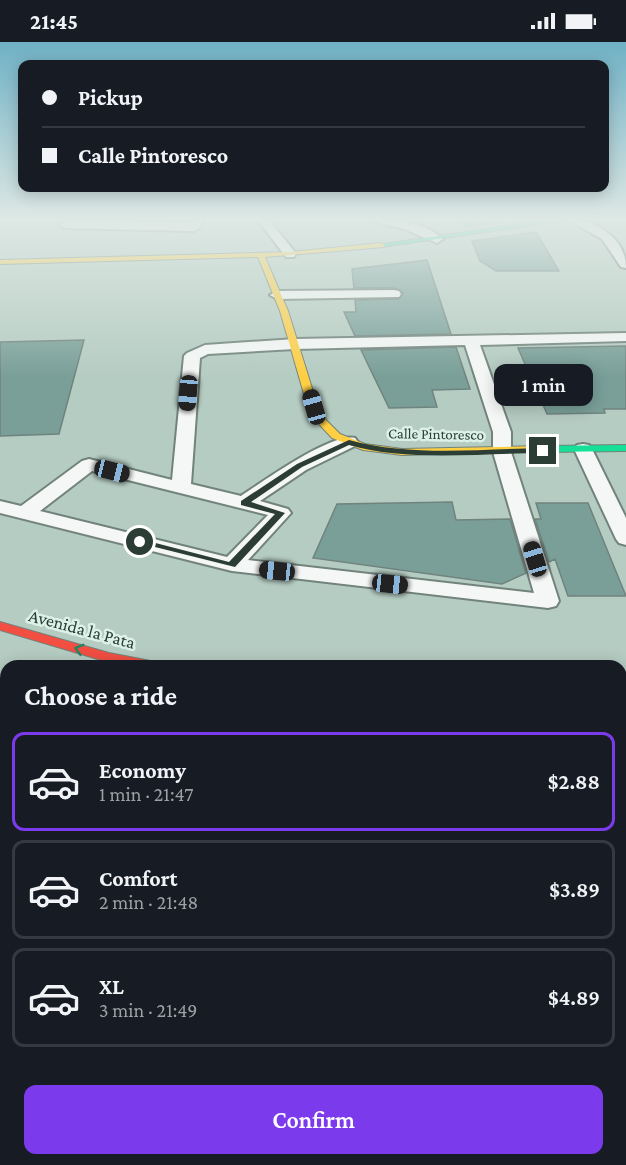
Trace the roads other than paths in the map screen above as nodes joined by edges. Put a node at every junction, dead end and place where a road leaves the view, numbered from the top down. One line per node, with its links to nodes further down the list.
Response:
1 (267, 271): 3 (street, Calle Pintoresco)
2 (394, 294): 3 (lane)
3 (277, 295): 6 (street, Calle Pintoresco)
4 (626, 337): 5 (lane)
5 (471, 341): 6 (lane); 10 (lane)
6 (295, 344): 7 (street, Calle Pintoresco); 11 (lane)
7 (349, 442): 10 (street, Calle Pintoresco); 12 (lane)
8 (626, 448): 9 (street, Calle Pintoresco)
9 (583, 450): 10 (street, Calle Pintoresco); 15 (lane)
10 (502, 452): 16 (lane)
11 (181, 487): 12 (lane); 14 (lane)
12 (244, 503): 16 (lane)
13 (0, 507): 14 (lane)
14 (24, 513): 16 (lane)
15 (626, 539)
16 (231, 566)
17 (0, 626): 18 (street, Avenida la Pata, one-way to 17)
18 (124, 660)

